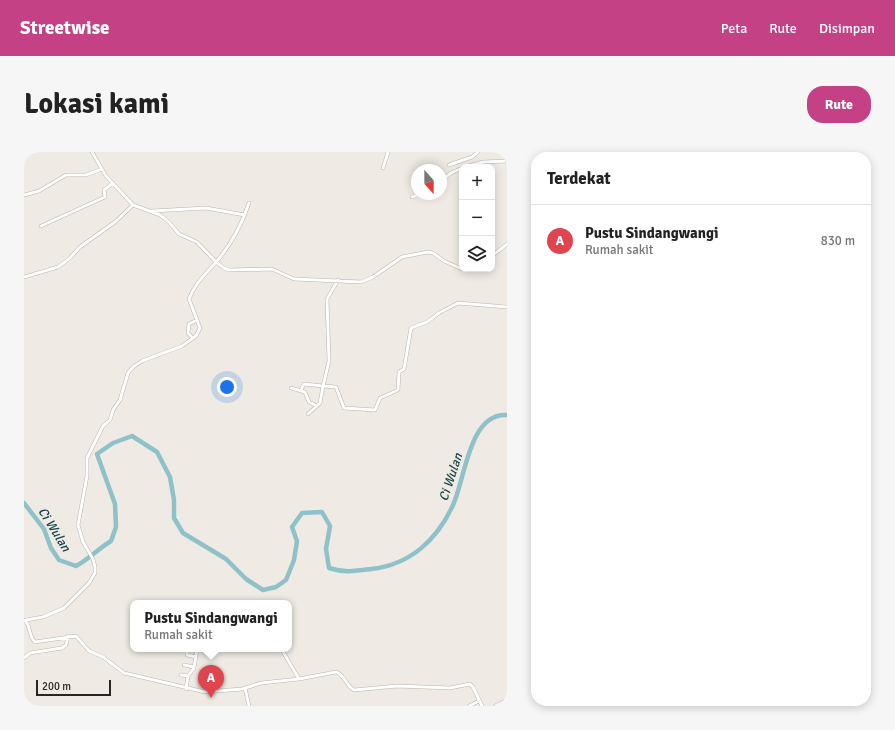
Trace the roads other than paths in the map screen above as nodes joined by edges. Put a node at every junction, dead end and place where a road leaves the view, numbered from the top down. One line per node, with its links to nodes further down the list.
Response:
1 (92, 152): 8 (street)
2 (388, 152): 7 (street)
3 (478, 152): 6 (street)
4 (507, 161): 5 (street)
5 (476, 164)
6 (448, 165)
7 (383, 168)
8 (102, 169): 11 (street); 12 (street)
9 (459, 170): 10 (street)
10 (447, 176)
11 (113, 183): 14 (street); 17 (street)
12 (24, 195)
13 (249, 203): 16 (street)
14 (134, 206): 15 (street); 22 (street)
15 (150, 211): 16 (street); 20 (street)
16 (245, 215): 20 (street)
17 (41, 226)
18 (507, 244): 19 (street)
19 (495, 254)
20 (216, 262): 23 (street); 25 (street)
21 (459, 268): 23 (street)
22 (24, 278)
23 (338, 280): 27 (street)
24 (507, 307): 27 (street)
25 (197, 320): 26 (street); 26 (street)
26 (192, 338): 32 (street)
27 (323, 386): 29 (street); 30 (street)
28 (291, 388): 29 (street)
29 (301, 390): 30 (street)
30 (318, 406): 31 (street)
31 (308, 414)
32 (25, 620): 33 (street)
33 (68, 636): 38 (street); 45 (street)
34 (187, 652): 37 (street)
35 (197, 652): 37 (street)
36 (283, 652): 43 (street)
37 (196, 657): 40 (street)
38 (24, 658)
39 (184, 665): 40 (street)
40 (194, 667): 42 (street)
41 (181, 675): 42 (street)
42 (188, 676): 45 (street)
43 (300, 679): 44 (street); 47 (street)
44 (245, 688): 45 (street); 48 (street)
45 (186, 689)
46 (507, 700): 51 (street)
47 (479, 701): 49 (street); 50 (street)
48 (249, 706)
49 (469, 706)
50 (482, 706)
51 (495, 706)

